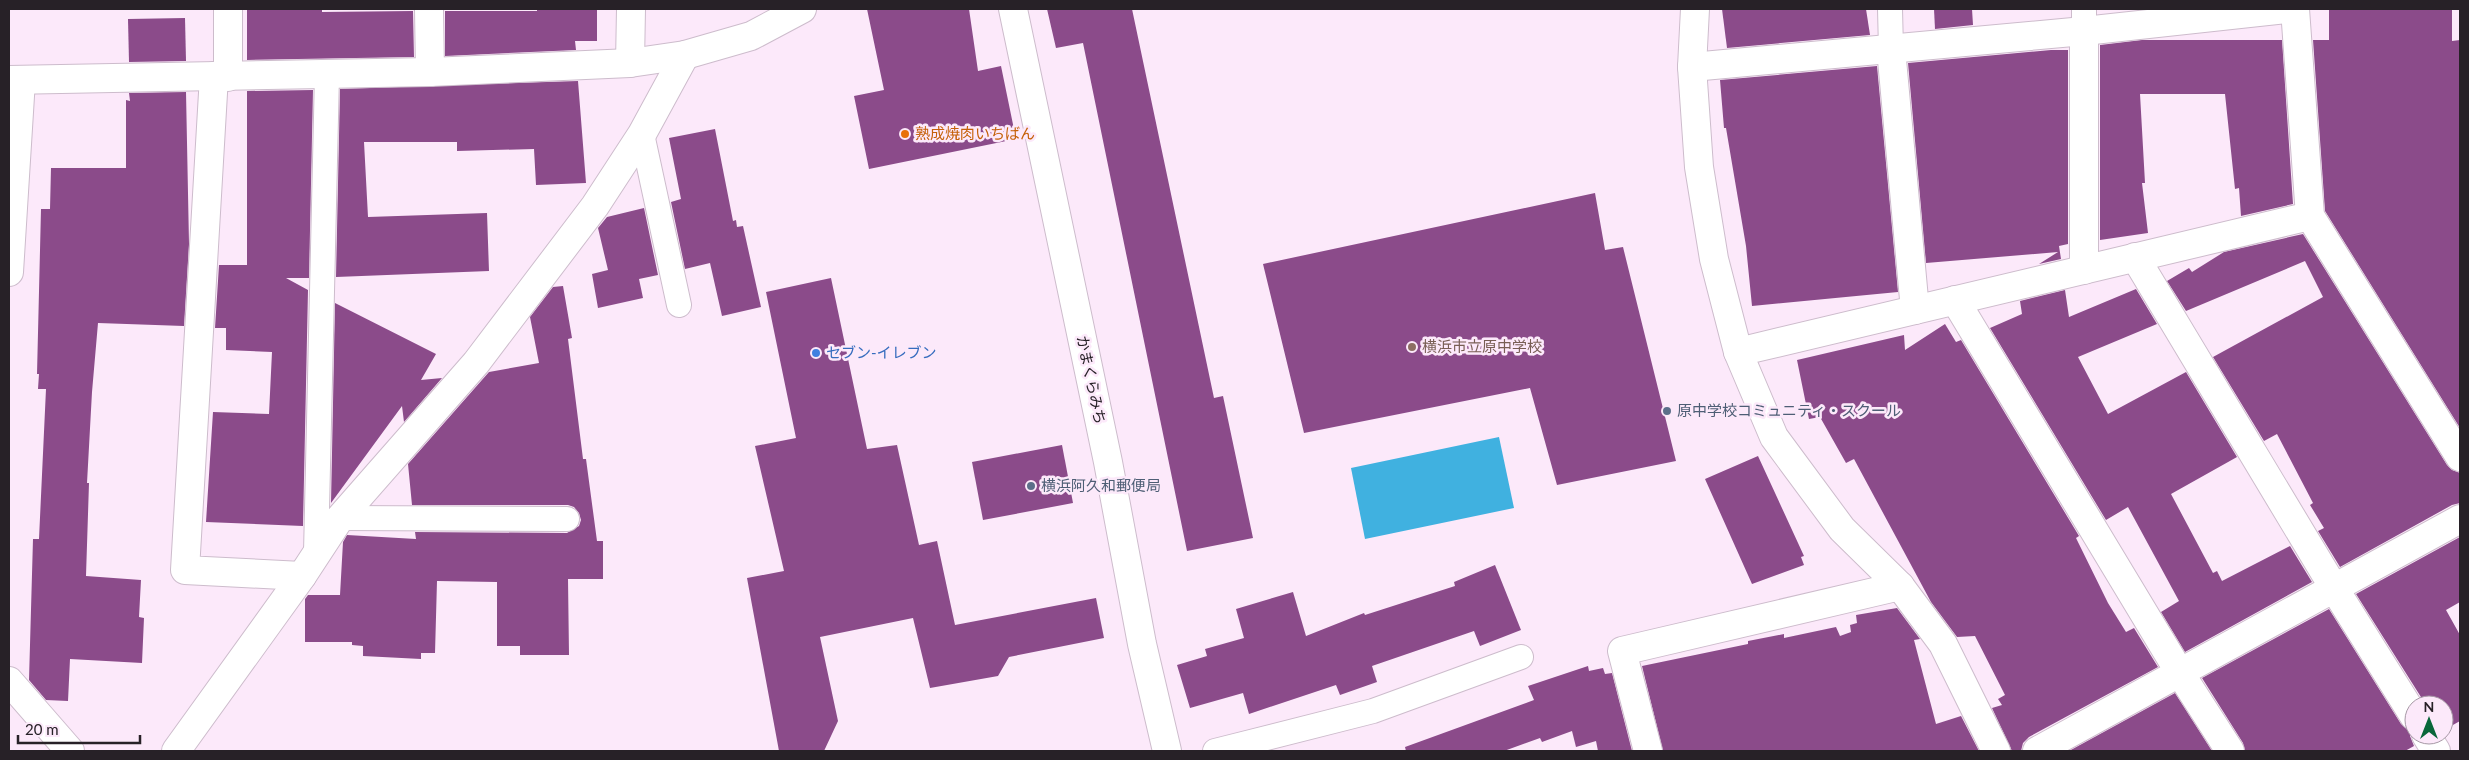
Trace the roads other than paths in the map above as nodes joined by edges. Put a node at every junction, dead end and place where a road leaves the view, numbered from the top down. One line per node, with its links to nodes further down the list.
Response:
1 (228, 9): 17 (street)
2 (429, 9): 15 (street)
3 (631, 9): 13 (street)
4 (802, 9): 12 (street)
5 (1013, 9): 41 (street, かまくらみち)
6 (1695, 9): 14 (street)
7 (1890, 9): 11 (lane)
8 (2286, 9): 10 (street)
9 (2295, 9): 20 (street)
10 (2084, 20): 11 (street); 22 (street)
11 (1891, 49): 14 (street); 26 (street)
12 (685, 55): 13 (street); 19 (street)
13 (630, 63): 15 (street)
14 (1692, 67): 27 (street)
15 (430, 72): 16 (street)
16 (327, 74): 17 (street); 32 (lane)
17 (221, 76): 18 (street); 32 (street)
18 (15, 80): 23 (street)
19 (642, 134): 25 (lane); 29 (street)
20 (2310, 216): 21 (street); 28 (street)
21 (2135, 258): 22 (street); 34 (street)
22 (2084, 270): 24 (street)
23 (9, 272)
24 (1955, 300): 26 (street); 36 (street)
25 (679, 306)
26 (1915, 310): 27 (street)
27 (1738, 352): 33 (street)
28 (2460, 457)
29 (340, 518): 30 (lane); 32 (street)
30 (567, 519)
31 (2460, 519): 34 (street)
32 (309, 565): 40 (street)
33 (1900, 586): 43 (street); 44 (street)
34 (2334, 588): 36 (street); 38 (street)
35 (1521, 657): 42 (lane)
36 (2180, 673): 45 (street); 46 (street)
37 (9, 680): 39 (street)
38 (2404, 700)
39 (70, 751)
40 (176, 751)
41 (1167, 751)
42 (1215, 751)
43 (1648, 751)
44 (1996, 751)
45 (2037, 751)
46 (2230, 751)

